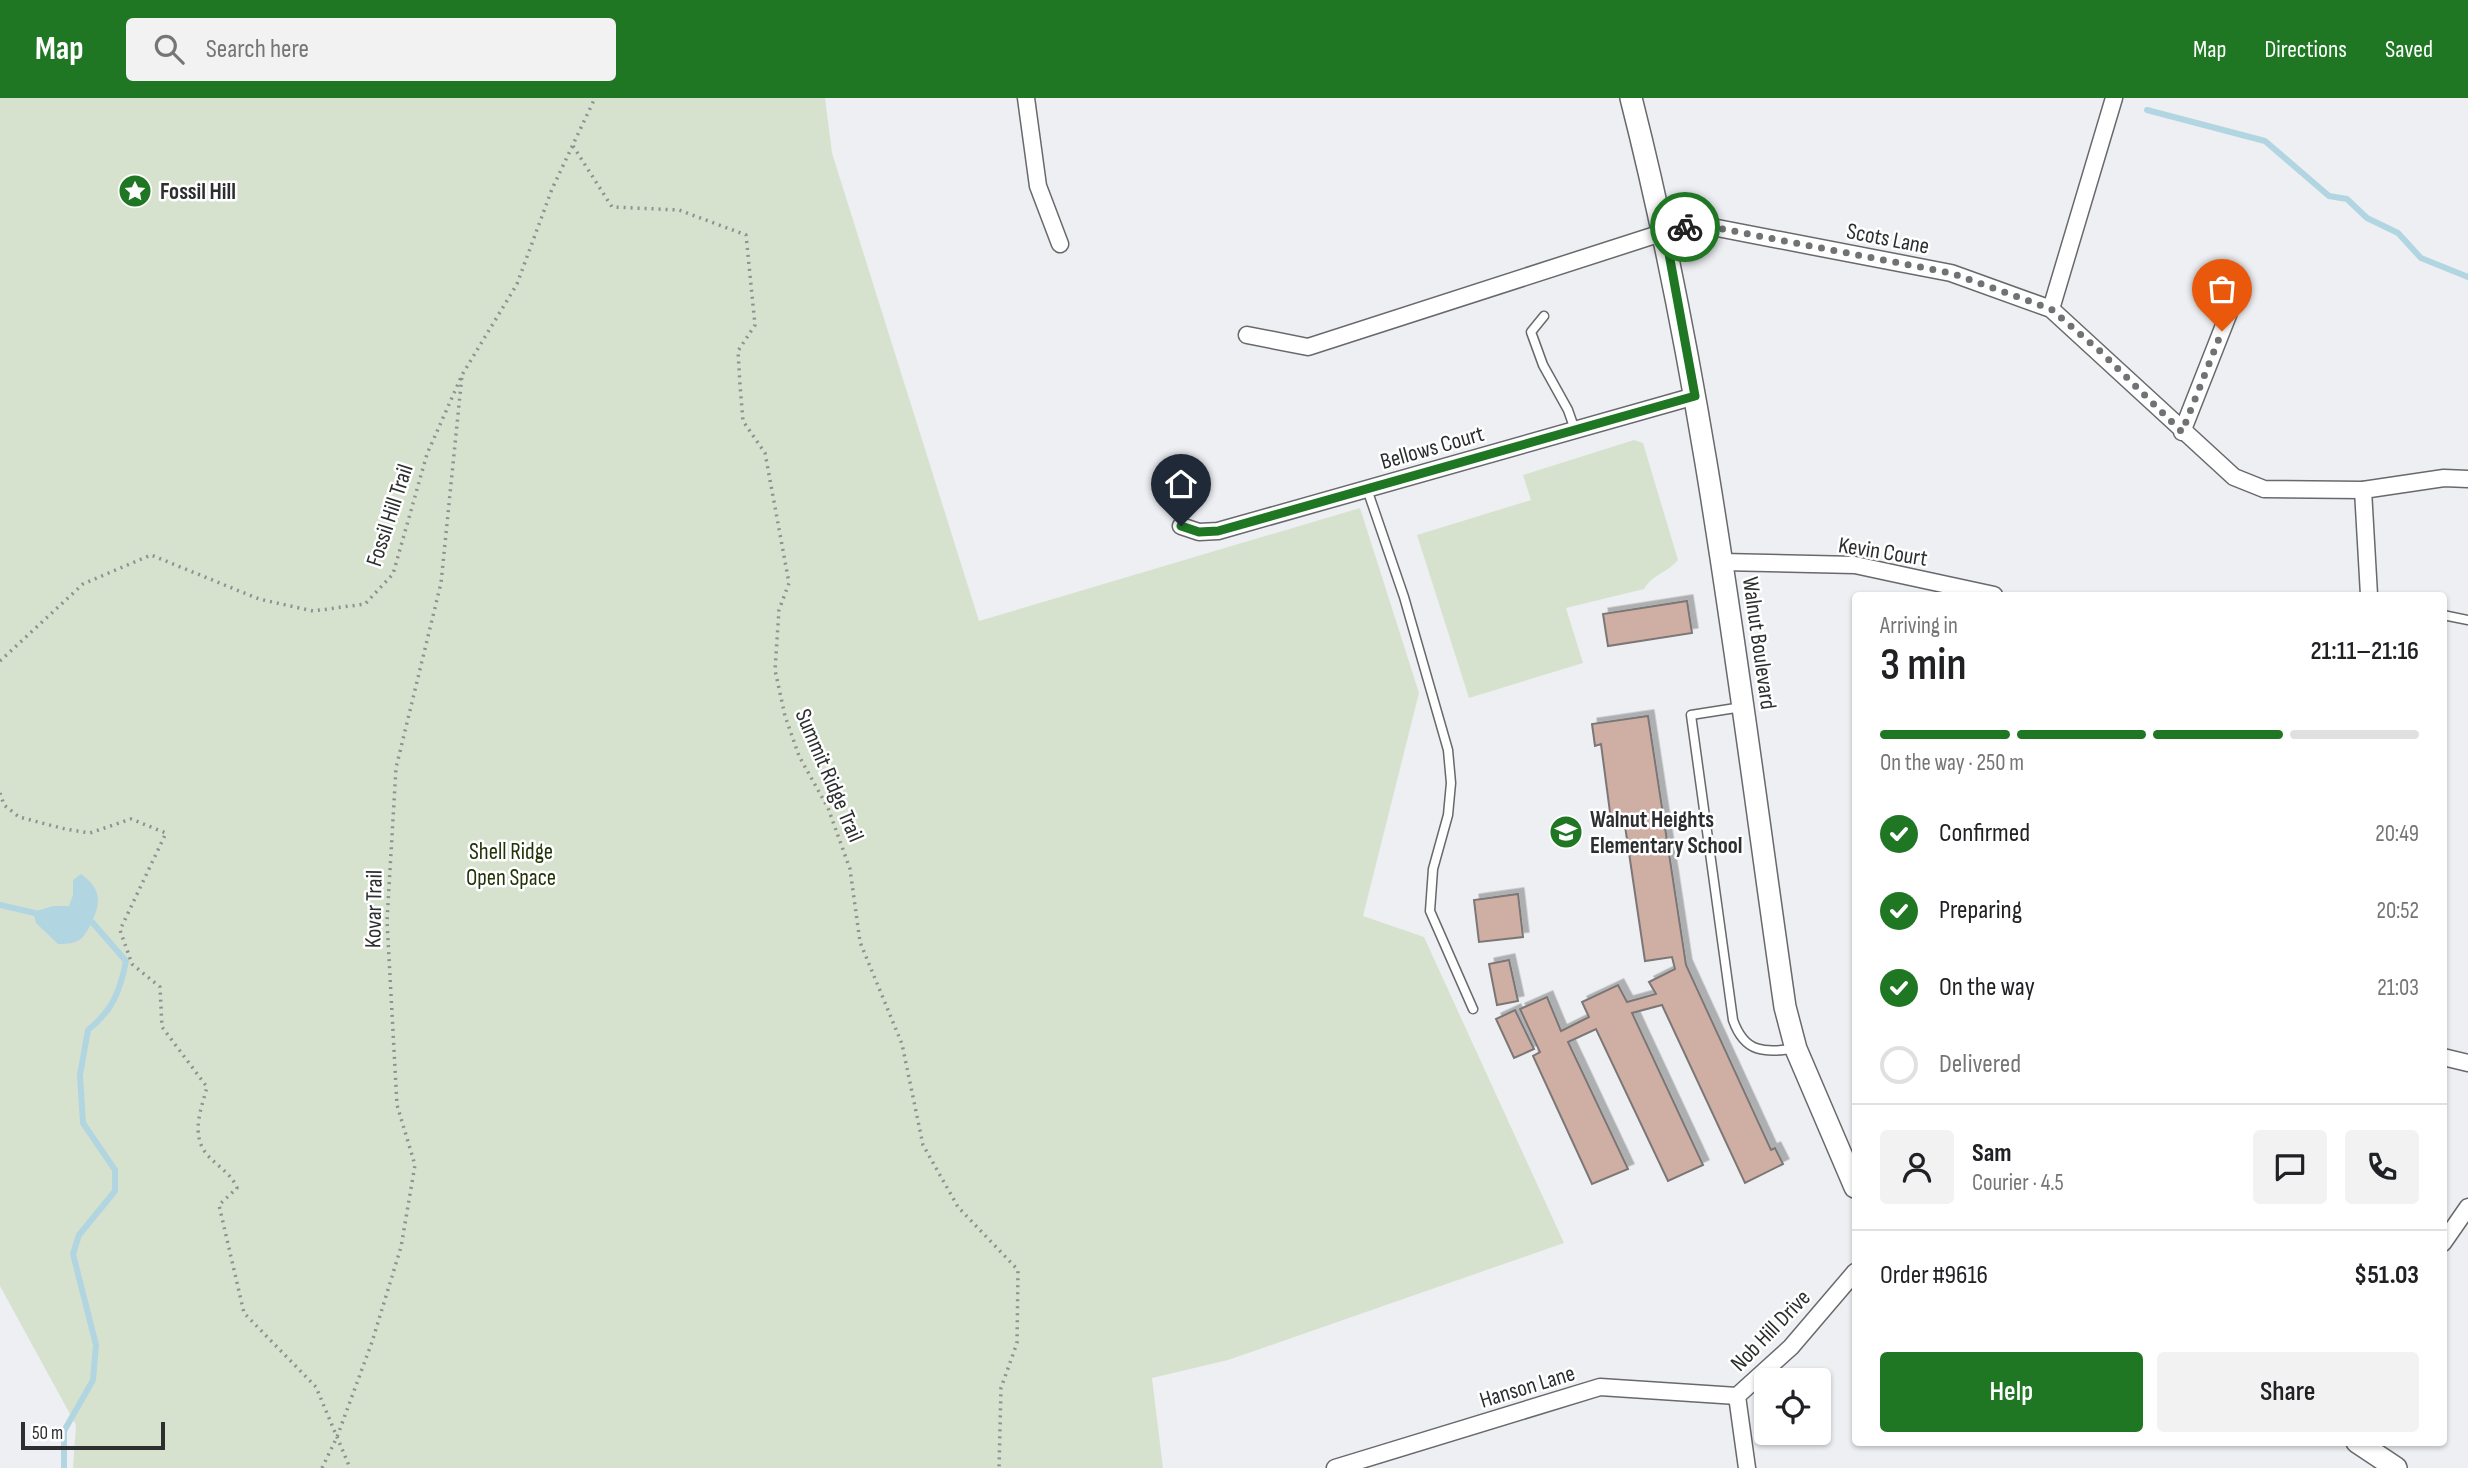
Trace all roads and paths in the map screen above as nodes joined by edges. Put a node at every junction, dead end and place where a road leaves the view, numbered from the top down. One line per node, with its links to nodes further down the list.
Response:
1 (595, 98): 5 (path, Fossil Hill Trail)
2 (1026, 98): 7 (street)
3 (1631, 98): 6 (street, Walnut Boulevard)
4 (2114, 98): 9 (street)
5 (573, 146): 12 (path, Fossil Hill Trail); 41 (path, Summit Ridge Trail)
6 (1665, 232): 9 (street, Scots Lane); 11 (street, Scots Lane); 13 (street, Walnut Boulevard)
7 (1060, 244)
8 (2232, 305): 15 (street)
9 (2051, 309): 15 (street, Scots Lane)
10 (1544, 316): 14 (lane)
11 (1247, 335)
12 (462, 375): 25 (path, Fossil Hill Trail); 37 (path, Kovar Trail)
13 (1695, 396): 14 (street, Bellows Court); 20 (street, Walnut Boulevard)
14 (1575, 430): 17 (street, Bellows Court)
15 (2182, 432): 18 (street, Scots Lane)
16 (2468, 479): 18 (street, Scots Lane)
17 (1367, 489): 19 (street, Bellows Court); 28 (lane)
18 (2363, 490): 22 (street)
19 (1181, 526)
20 (1722, 562): 21 (street, Kevin Court); 26 (street, Walnut Boulevard)
21 (1980, 592)
22 (2369, 592)
23 (2447, 616): 24 (lane)
24 (2468, 620)
25 (0, 661)
26 (1742, 707): 29 (street, Walnut Boulevard); 29 (lane)
27 (0, 793): 37 (path)
28 (1474, 1009)
29 (1796, 1049): 32 (street, Walnut Boulevard)
30 (2447, 1058): 31 (street)
31 (2468, 1063)
32 (1852, 1180)
33 (2468, 1207): 34 (street)
34 (2447, 1237)
35 (1852, 1275): 36 (street, Nob Hill Drive)
36 (1738, 1396): 42 (street, Hanson Lane); 43 (street, Nob Hill Drive)
37 (337, 1437): 39 (path, Kovar Trail); 40 (path)
38 (2363, 1446): 44 (street)
39 (321, 1468)
40 (349, 1468)
41 (999, 1468)
42 (1335, 1468)
43 (1747, 1468)
44 (2396, 1468)

